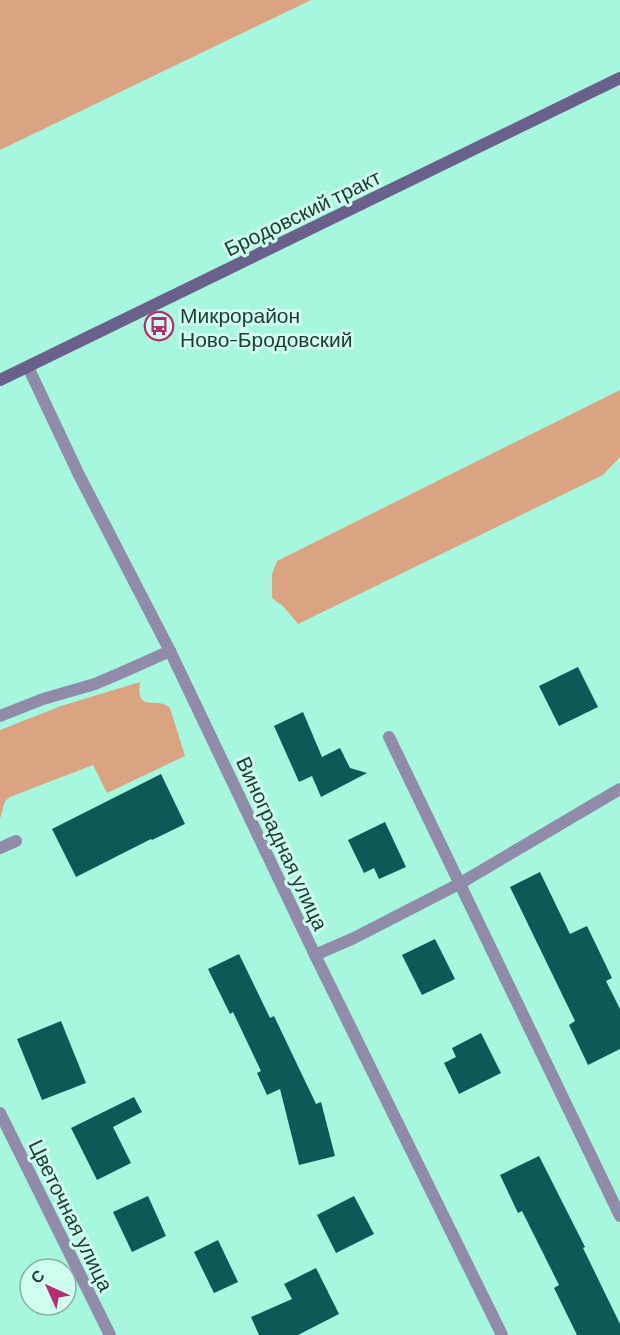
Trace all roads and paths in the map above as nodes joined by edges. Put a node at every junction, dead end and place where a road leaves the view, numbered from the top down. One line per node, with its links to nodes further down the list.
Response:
1 (620, 78): 2 (main road, Бродовский тракт)
2 (28, 367): 3 (main road, Бродовский тракт); 4 (street, Виноградная улица)
3 (0, 380)
4 (170, 651): 5 (street); 11 (street, Виноградная улица)
5 (0, 716)
6 (389, 737): 10 (street)
7 (620, 789): 10 (street)
8 (16, 840): 9 (street)
9 (0, 848)
10 (459, 884): 11 (street); 13 (street)
11 (315, 955): 15 (street, Виноградная улица)
12 (0, 1113): 14 (street, Цветочная улица)
13 (620, 1216)
14 (110, 1335)
15 (502, 1335)

